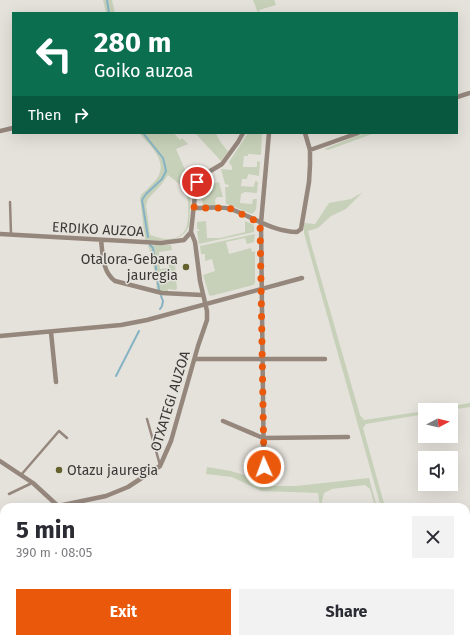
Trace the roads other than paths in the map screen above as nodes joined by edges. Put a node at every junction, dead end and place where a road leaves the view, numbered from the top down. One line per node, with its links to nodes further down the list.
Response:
1 (470, 93): 2 (street)
2 (458, 97)
3 (12, 128): 4 (street)
4 (0, 130)
5 (242, 134): 11 (street)
6 (269, 134): 12 (street)
7 (305, 134): 9 (street)
8 (355, 134): 9 (street)
9 (310, 150): 12 (street)
10 (10, 202): 15 (lane)
11 (194, 208): 12 (street); 13 (street)
12 (260, 223): 18 (street)
13 (191, 232): 16 (street, ERDIKO AUZOA); 19 (street)
14 (0, 234): 15 (street, ERDIKO AUZOA)
15 (11, 235): 16 (street, ERDIKO AUZOA)
16 (101, 240): 19 (street)
17 (302, 278): 18 (street)
18 (261, 289): 20 (street); 24 (street)
19 (202, 295): 20 (street)
20 (205, 304): 21 (street); 23 (street, OTXATEGI AUZOA)
21 (51, 332): 22 (street); 26 (street)
22 (0, 336)
23 (195, 359): 24 (street); 33 (street, OTXATEGI AUZOA)
24 (262, 359): 25 (street); 31 (street)
25 (325, 359)
26 (56, 382)
27 (147, 419): 33 (lane)
28 (223, 421): 31 (street)
29 (348, 436): 31 (street)
30 (67, 438): 34 (lane)
31 (263, 438): 35 (street)
32 (0, 461): 34 (street, OTXATEGI AUZOA)
33 (160, 466): 39 (street, OTXATEGI AUZOA)
34 (21, 474): 36 (street, OTXATEGI AUZOA)
35 (264, 482)
36 (33, 483): 37 (lane); 38 (street, OTXATEGI AUZOA)
37 (9, 494)
38 (55, 503)
39 (72, 503)

